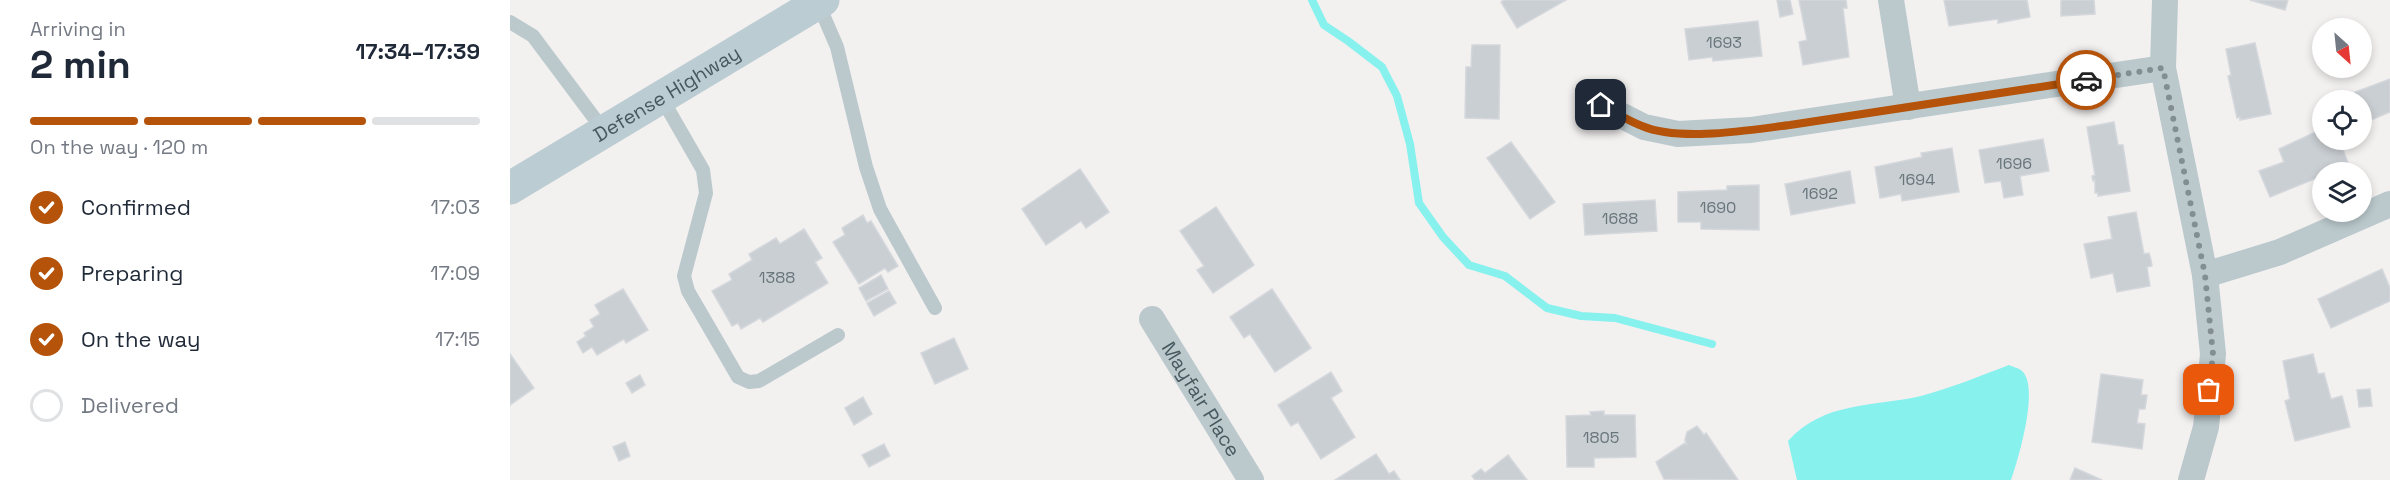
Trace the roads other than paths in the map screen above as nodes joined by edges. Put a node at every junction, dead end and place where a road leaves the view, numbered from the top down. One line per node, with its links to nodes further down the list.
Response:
1 (1891, 0): 8 (street)
2 (2164, 0): 5 (street)
3 (820, 1): 6 (main road, Defense Highway); 13 (lane)
4 (510, 22): 9 (lane)
5 (2163, 68): 8 (street); 12 (street)
6 (661, 97): 9 (main road, Defense Highway); 15 (lane)
7 (1601, 105): 8 (street)
8 (1908, 107)
9 (604, 131): 10 (main road, Defense Highway)
10 (510, 188)
11 (2390, 204): 12 (street)
12 (2205, 275): 17 (street)
13 (935, 308)
14 (1152, 319): 16 (street, Mayfair Place)
15 (838, 335)
16 (1251, 480)
17 (2191, 480)

